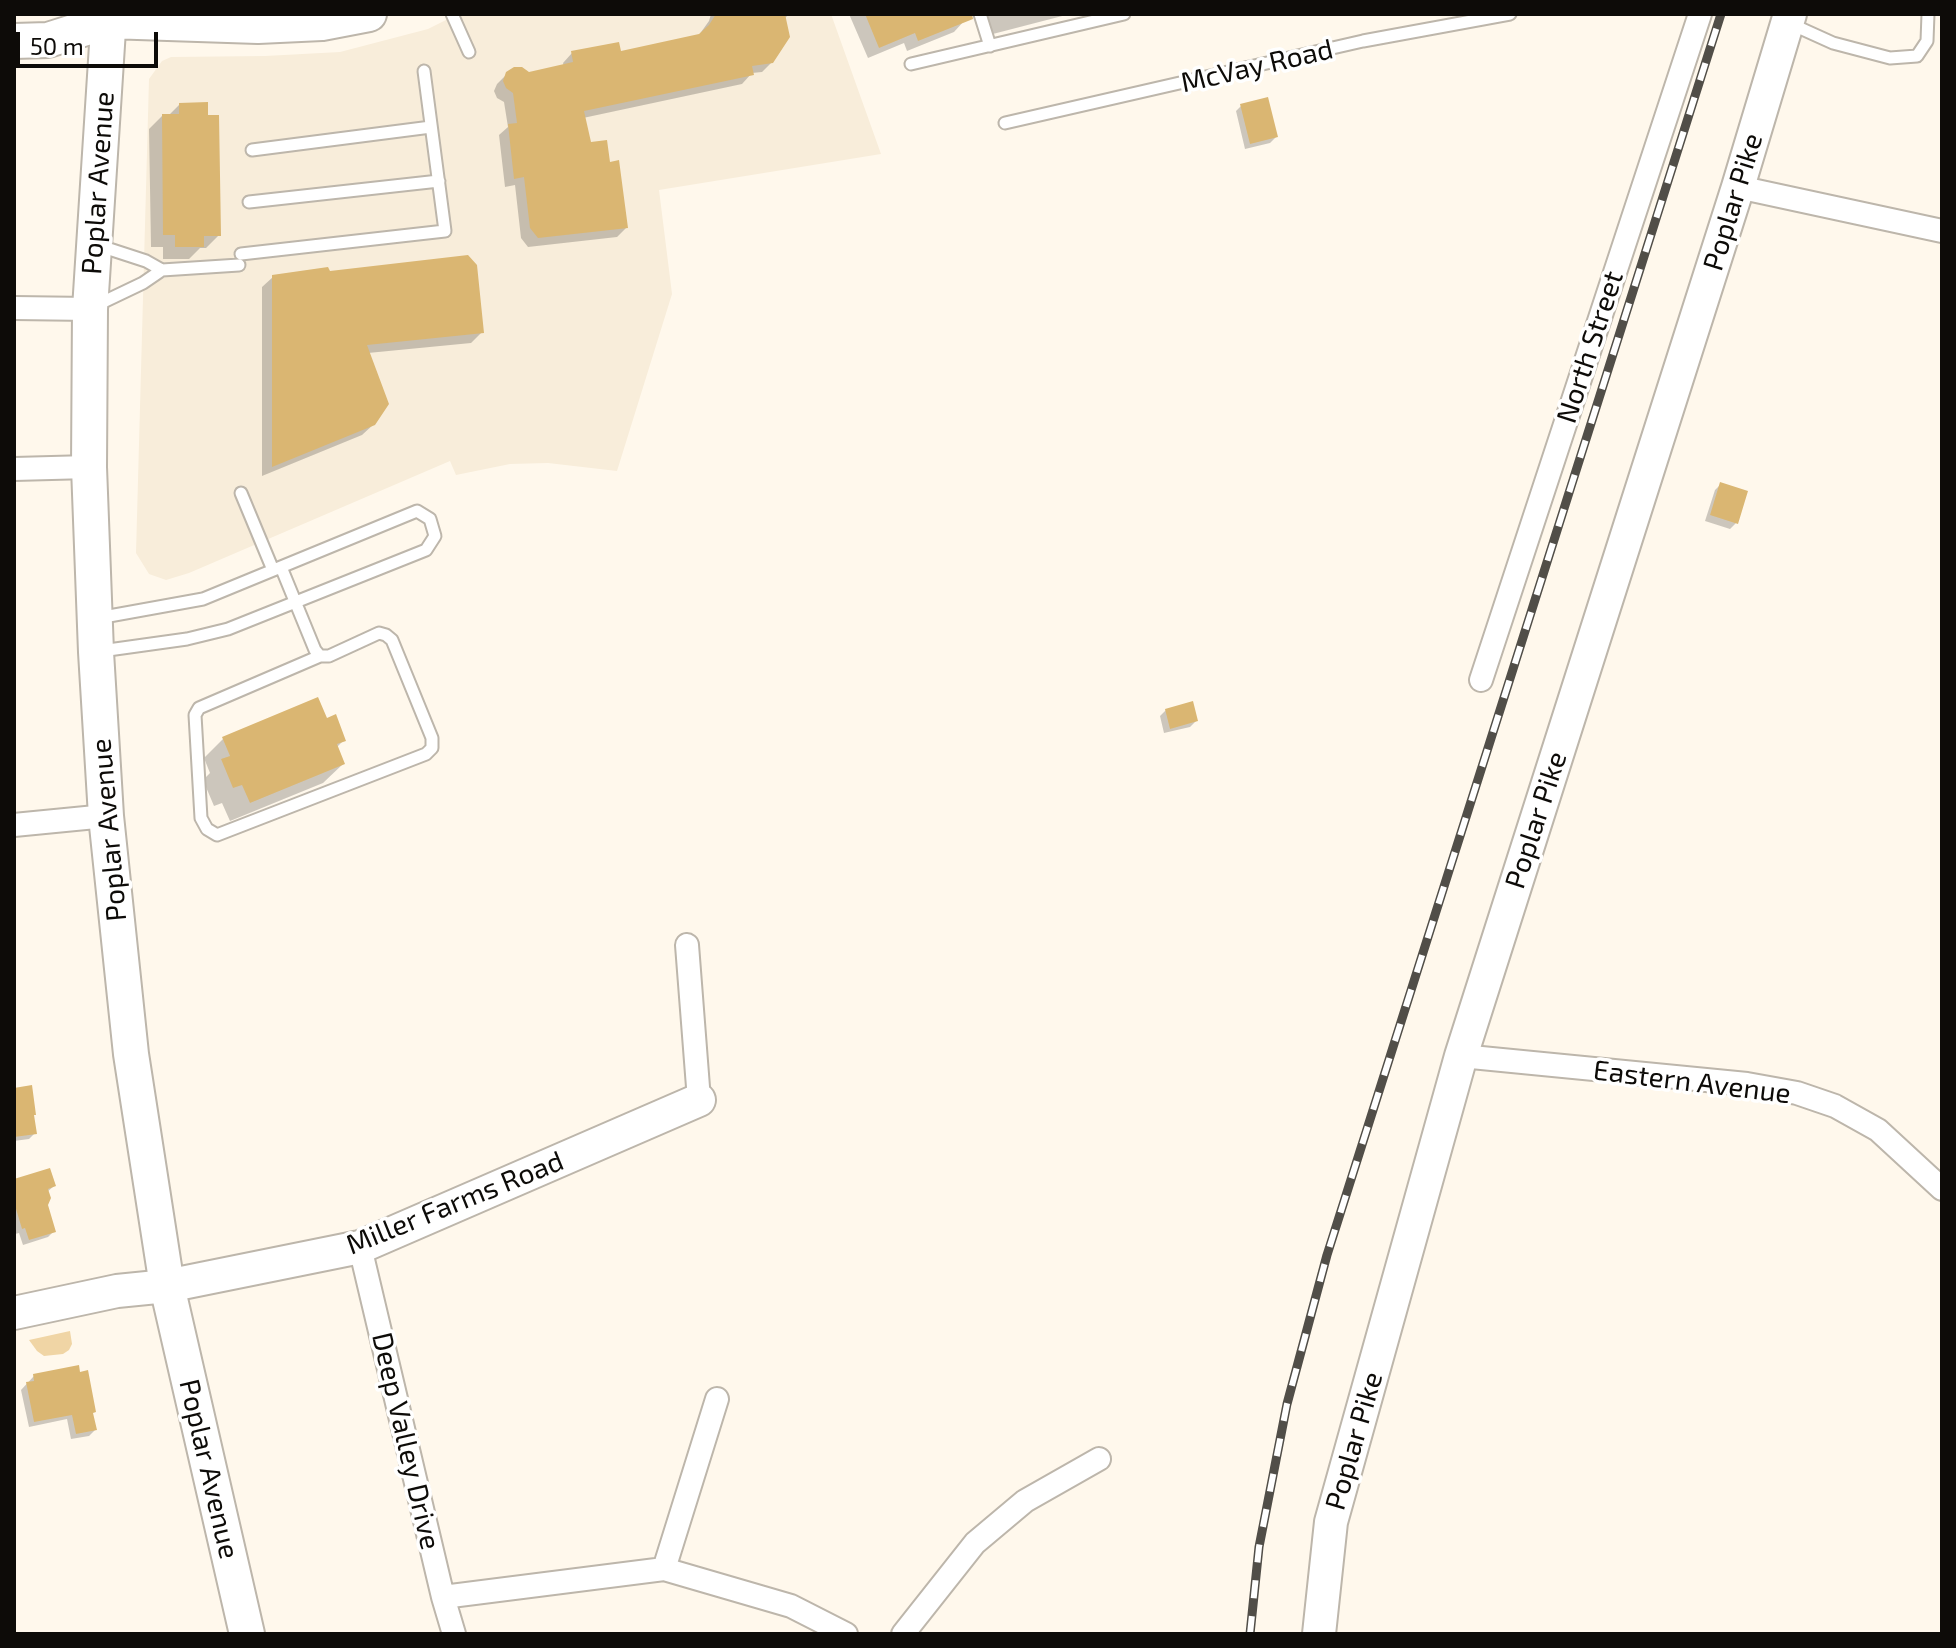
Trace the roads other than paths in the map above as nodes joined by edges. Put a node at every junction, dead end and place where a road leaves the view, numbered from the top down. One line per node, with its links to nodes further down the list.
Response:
1 (369, 14): 8 (main road)
2 (452, 14): 12 (lane)
3 (980, 14): 11 (lane)
4 (1124, 14): 11 (lane)
5 (1510, 14): 15 (lane, McVay Road)
6 (1700, 14): 33 (street, North Street)
7 (1928, 14): 9 (lane)
8 (103, 16): 10 (main road); 22 (main road, Poplar Avenue)
9 (1788, 18): 19 (main road, Poplar Pike)
10 (14, 41)
11 (990, 46): 13 (lane)
12 (469, 52)
13 (911, 64)
14 (424, 71): 16 (lane)
15 (1005, 123)
16 (431, 127): 17 (lane); 18 (lane)
17 (252, 150)
18 (439, 181): 20 (lane); 23 (lane)
19 (1738, 187): 21 (street); 37 (main road, Poplar Pike)
20 (249, 202)
21 (1942, 231)
22 (94, 244): 23 (lane); 25 (main road, Poplar Avenue)
23 (162, 270): 25 (lane)
24 (14, 308): 25 (street)
25 (90, 309): 26 (main road, Poplar Avenue)
26 (89, 467): 27 (street); 31 (main road, Poplar Avenue)
27 (14, 469)
28 (241, 493): 29 (lane)
29 (277, 569): 30 (lane); 30 (lane); 31 (lane)
30 (295, 602): 31 (lane); 32 (lane)
31 (95, 635): 34 (main road, Poplar Avenue)
32 (320, 656): 32 (lane)
33 (1481, 680)
34 (106, 816): 35 (street); 41 (main road, Poplar Avenue)
35 (14, 825)
36 (687, 945): 38 (street)
37 (1461, 1056): 39 (street, Eastern Avenue); 51 (main road, Poplar Pike)
38 (699, 1100): 40 (main road, Miller Farms Road)
39 (1942, 1189)
40 (360, 1247): 41 (main road, Miller Farms Road); 46 (street, Deep Valley Drive)
41 (167, 1286): 42 (main road, Miller Farms Road); 47 (main road, Poplar Avenue)
42 (14, 1313)
43 (717, 1399): 45 (street)
44 (1099, 1459): 50 (street)
45 (664, 1569): 46 (street); 49 (street)
46 (443, 1597): 48 (street, Deep Valley Drive)
47 (247, 1634)
48 (454, 1634)
49 (846, 1634)
50 (903, 1634)
51 (1319, 1634)

